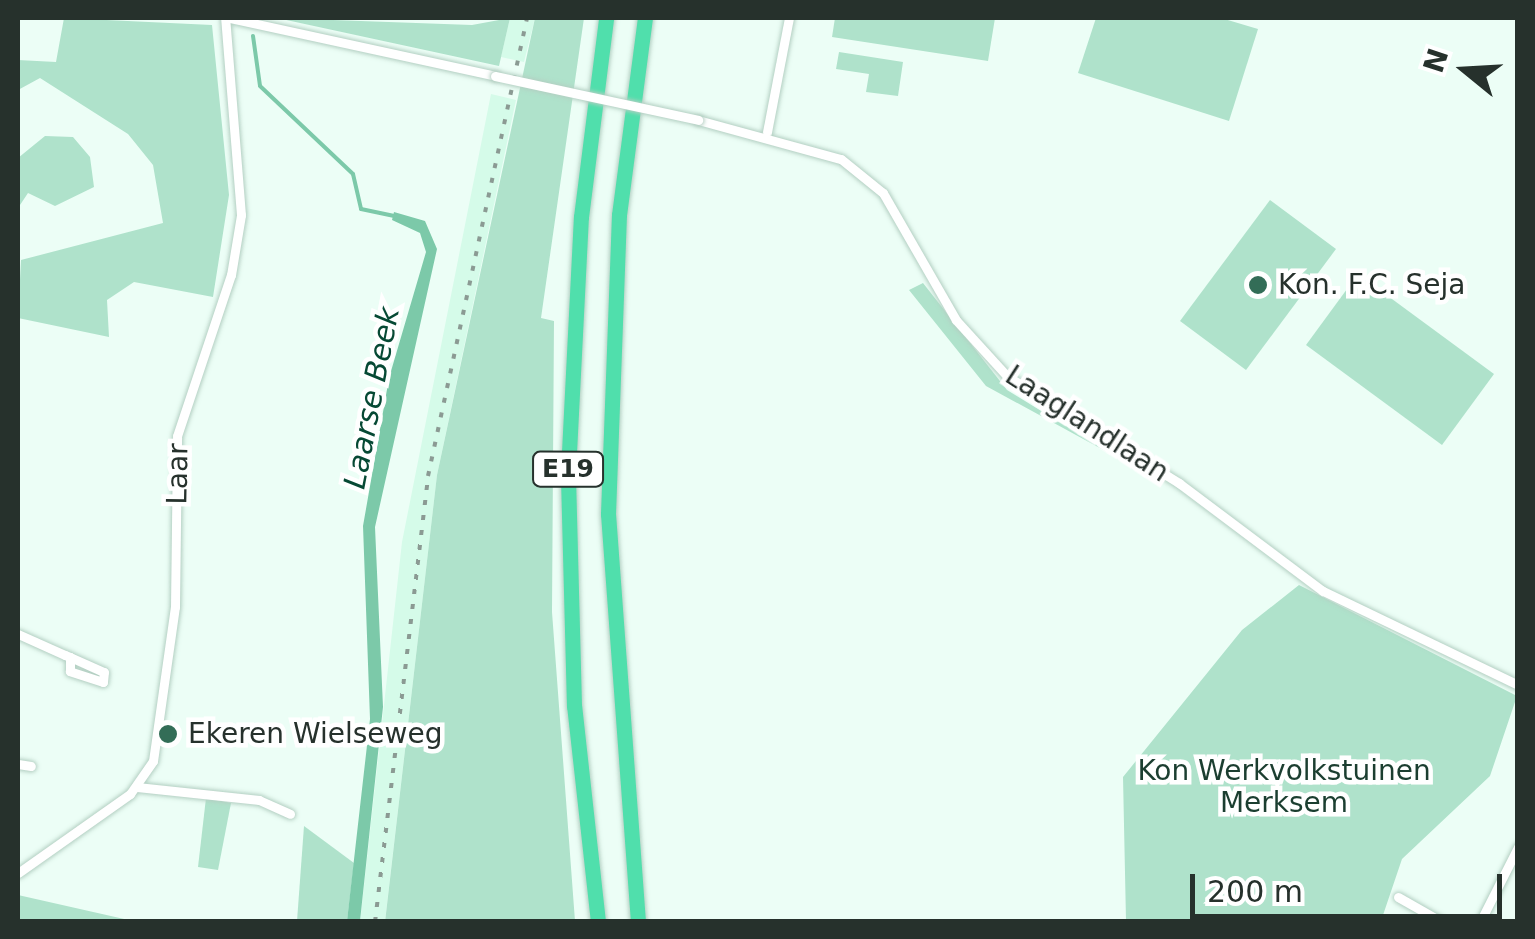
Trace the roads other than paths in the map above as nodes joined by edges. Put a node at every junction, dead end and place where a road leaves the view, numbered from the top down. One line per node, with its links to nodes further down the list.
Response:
1 (228, 18): 5 (street, Laaglandlaan, bridge); 11 (street, Laar)
2 (606, 18): 16 (highway, E19)
3 (645, 18): 17 (highway, E19)
4 (789, 18): 5 (street)
5 (767, 132): 8 (street, Laaglandlaan)
6 (18, 634): 7 (street)
7 (70, 657)
8 (1518, 685)
9 (18, 764): 10 (street)
10 (31, 766)
11 (137, 787): 12 (street); 14 (street)
12 (290, 814)
13 (1518, 847): 19 (street)
14 (18, 874)
15 (1398, 897): 18 (street)
16 (598, 922)
17 (638, 922)
18 (1442, 922)
19 (1480, 922)

